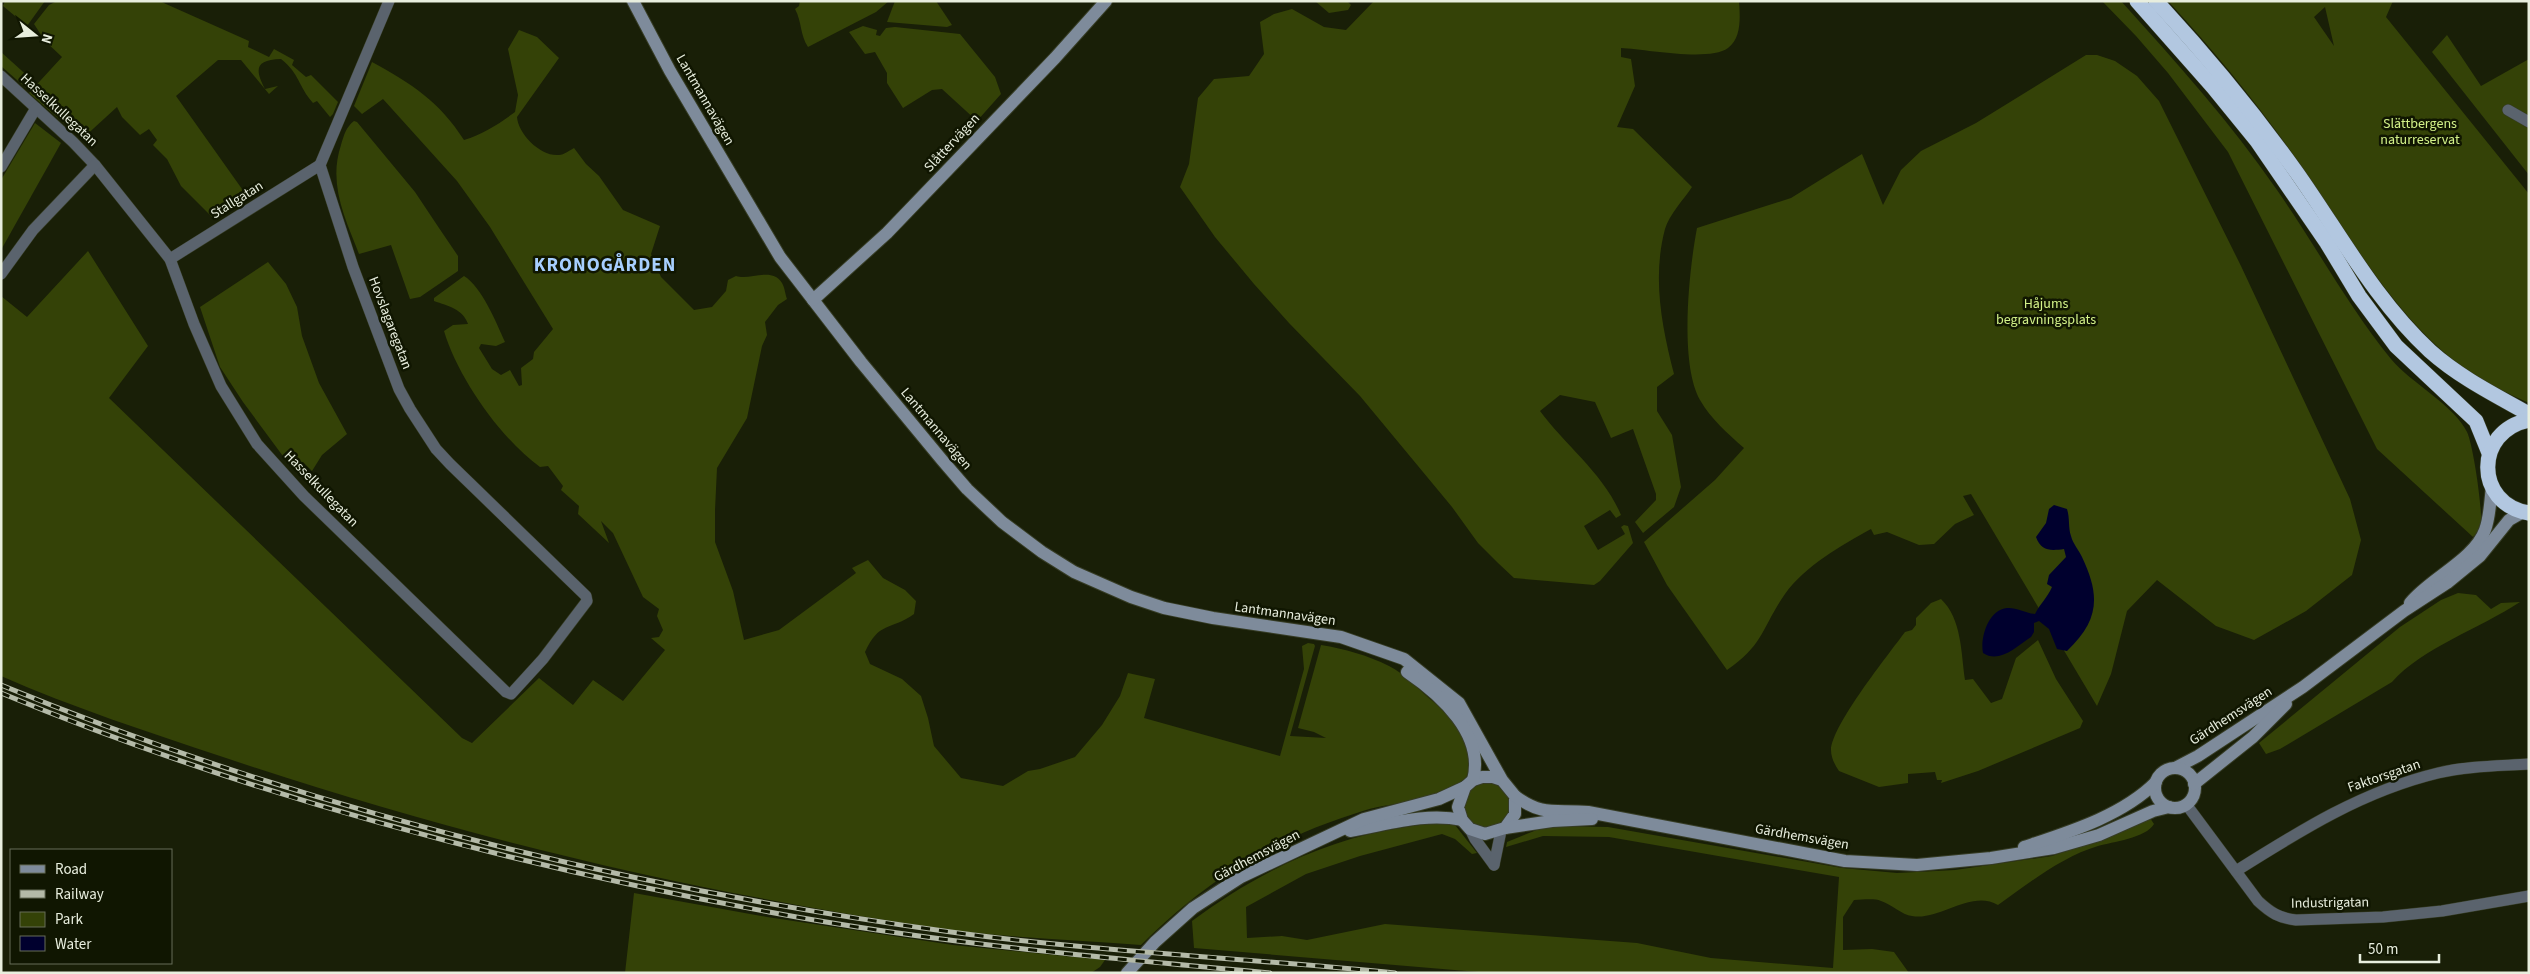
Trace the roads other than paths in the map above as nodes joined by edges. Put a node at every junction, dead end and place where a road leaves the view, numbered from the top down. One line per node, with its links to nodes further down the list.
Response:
1 (389, 1): 11 (street)
2 (633, 1): 15 (main road, Lantmannavägen)
3 (1106, 1): 15 (main road, Slåttervägen)
4 (2137, 1): 18 (highway)
5 (2156, 1): 16 (highway)
6 (1, 76): 7 (street, Hasselkullegatan)
7 (36, 108): 10 (street, Hasselkullegatan); 12 (street)
8 (2508, 110): 9 (street)
9 (2529, 122)
10 (95, 165): 13 (street, Hasselkullegatan); 14 (street, Hasselkullegatan)
11 (320, 165): 13 (street, Stallgatan); 21 (street, Hovslagaregatan)
12 (1, 167)
13 (170, 259): 21 (street, Hasselkullegatan)
14 (1, 274)
15 (813, 300): 23 (main road, Lantmannavägen)
16 (2529, 414)
17 (2529, 420): 18 (highway)
18 (2489, 453): 19 (highway)
19 (2492, 487): 20 (highway); 22 (main road, Gärdhemsvägen)
20 (2526, 512): 22 (main road, Gärdhemsvägen)
21 (588, 601)
22 (2404, 611): 24 (main road, Gärdhemsvägen)
23 (1386, 653): 27 (main road, Lantmannavägen); 29 (main road, Lantmannavägen)
24 (2302, 687): 26 (main road, Gärdhemsvägen); 30 (main road, Gärdhemsvägen)
25 (2529, 764): 39 (street, Faktorsgatan)
26 (2174, 768): 28 (main road); 30 (main road)
27 (1502, 780): 29 (main road); 31 (main road)
28 (2156, 782): 33 (main road); 38 (main road, Gärdhemsvägen)
29 (1469, 784): 35 (main road); 37 (main road, Gärdhemsvägen)
30 (2194, 784): 32 (main road)
31 (1515, 796): 34 (main road, Gärdhemsvägen); 36 (main road)
32 (2186, 804): 33 (main road); 39 (street, Industrigatan)
33 (2169, 807): 38 (main road, Gärdhemsvägen)
34 (1609, 817): 36 (main road, Gärdhemsvägen); 38 (main road, Gärdhemsvägen)
35 (1466, 824): 36 (main road); 36 (street); 37 (main road, Gärdhemsvägen)
36 (1503, 829)
37 (1338, 833): 41 (main road, Gärdhemsvägen)
38 (1991, 858)
39 (2236, 871): 40 (street, Industrigatan)
40 (2529, 896)
41 (1127, 973)

